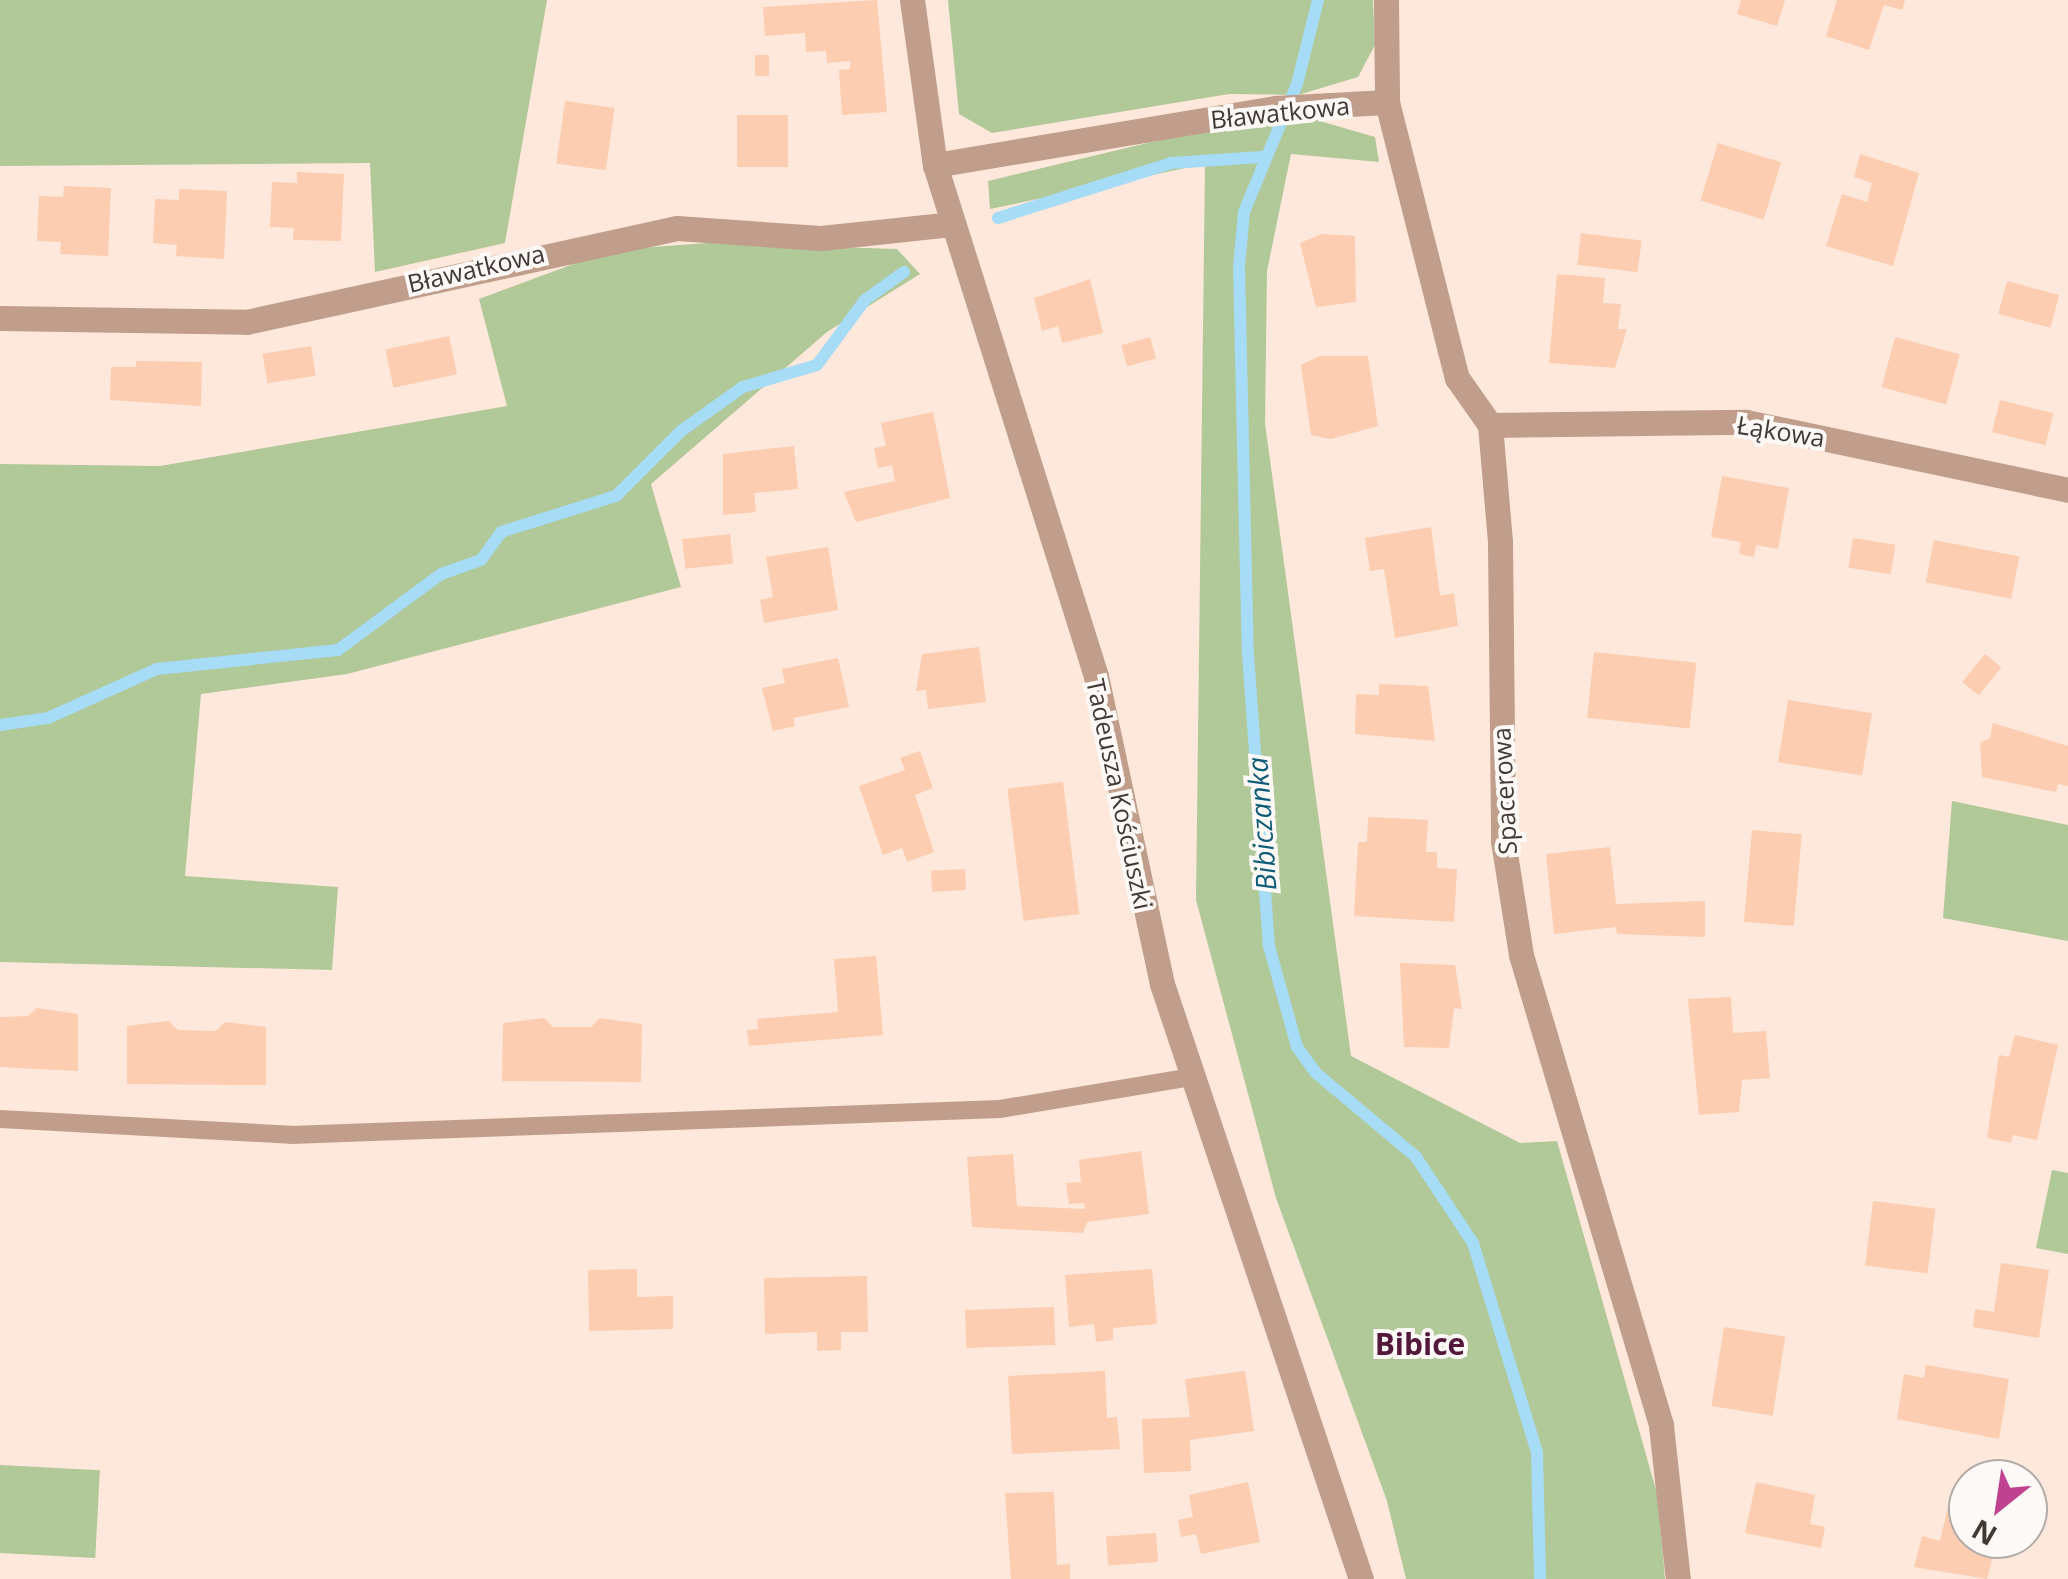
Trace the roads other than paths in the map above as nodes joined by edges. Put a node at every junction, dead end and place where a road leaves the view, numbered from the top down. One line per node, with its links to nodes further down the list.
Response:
1 (912, 0): 4 (street, Tadeusza Kościuszki)
2 (1386, 0): 3 (street)
3 (1387, 102): 4 (street, Bławatkowa); 7 (street)
4 (936, 164): 5 (street, Tadeusza Kościuszki)
5 (953, 224): 6 (street, Bławatkowa); 9 (street, Tadeusza Kościuszki)
6 (0, 318)
7 (1490, 425): 8 (street, Łąkowa); 12 (street, Spacerowa)
8 (2068, 490)
9 (1192, 1078): 10 (lane); 11 (street, Tadeusza Kościuszki)
10 (0, 1120)
11 (1360, 1579)
12 (1678, 1579)

